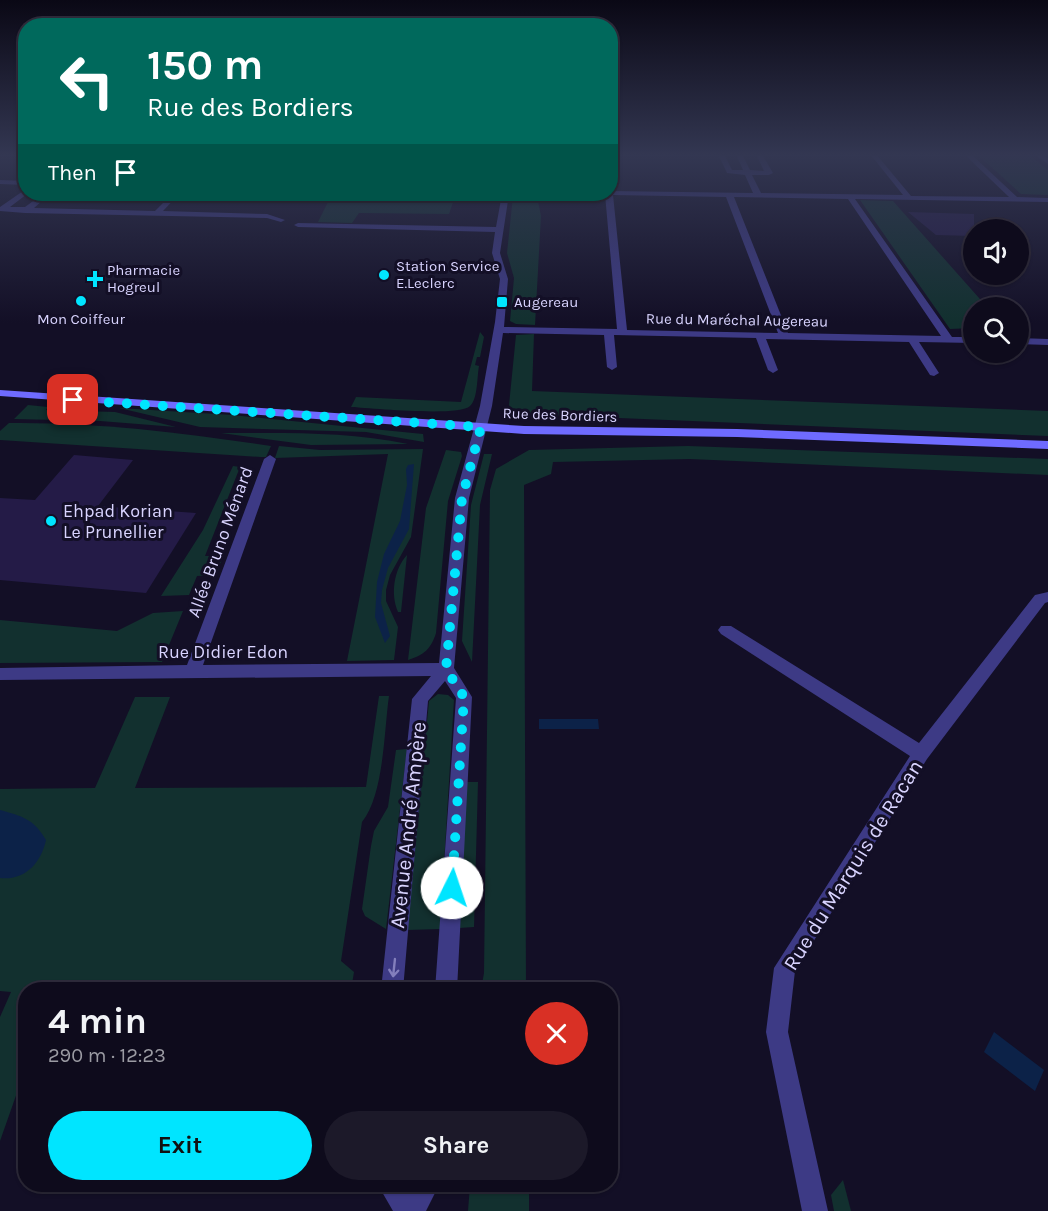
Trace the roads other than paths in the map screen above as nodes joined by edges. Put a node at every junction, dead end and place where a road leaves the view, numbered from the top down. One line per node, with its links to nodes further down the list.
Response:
1 (20, 211): 2 (street)
2 (25, 211): 8 (street)
3 (159, 211): 8 (street)
4 (503, 211): 9 (street)
5 (612, 211): 12 (street)
6 (735, 211): 14 (street)
7 (859, 211): 16 (street)
8 (156, 213): 9 (street)
9 (500, 230): 10 (street)
10 (499, 330): 11 (street, Rue du Maréchal Augereau); 24 (street)
11 (609, 332): 12 (street, Rue du Maréchal Augereau); 20 (street)
12 (622, 332): 13 (street, Rue du Maréchal Augereau)
13 (760, 336): 14 (street, Rue du Maréchal Augereau); 21 (street)
14 (784, 336): 15 (street, Rue du Maréchal Augereau)
15 (912, 339): 16 (street, Rue du Maréchal Augereau); 22 (street)
16 (949, 340): 17 (street, Rue du Maréchal Augereau)
17 (963, 340)
18 (1029, 341): 19 (street)
19 (1048, 342)
20 (612, 367)
21 (772, 370)
22 (934, 374)
23 (0, 393): 24 (street, Rue des Bordiers)
24 (481, 427): 25 (street, Rue des Bordiers); 29 (street)
25 (1048, 445)
26 (270, 459): 30 (street, Allée Bruno Ménard)
27 (1048, 597): 32 (street, Rue du Marquis de Racan)
28 (726, 630): 32 (street)
29 (446, 669): 30 (street, Rue Didier Edon); 33 (street, Avenue André Ampère, one-way to 33); 34 (street)
30 (193, 671): 31 (street, Rue Didier Edon)
31 (0, 674)
32 (921, 754): 38 (street, Rue du Marquis de Racan)
33 (393, 982)
34 (446, 982)
35 (396, 1192): 37 (street)
36 (422, 1192): 37 (street)
37 (410, 1211)
38 (815, 1211)

